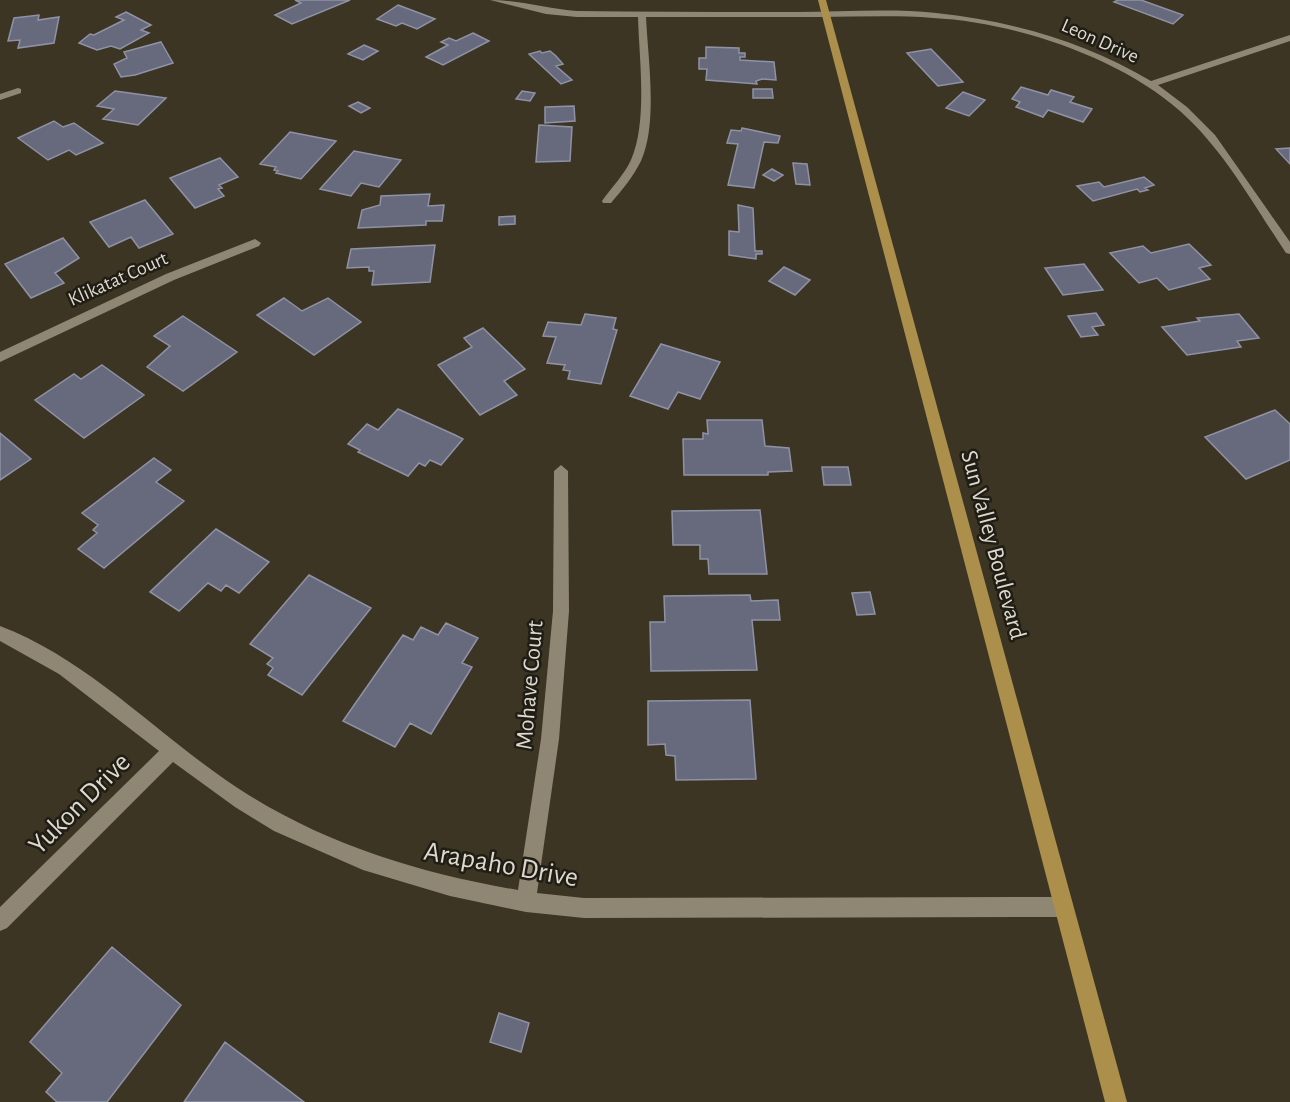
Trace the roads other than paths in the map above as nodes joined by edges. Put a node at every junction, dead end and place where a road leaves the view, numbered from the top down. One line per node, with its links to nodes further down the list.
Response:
1 (494, 0): 3 (street, Leon Drive)
2 (824, 7): 3 (street, Leon Drive); 5 (street, Leon Drive); 16 (main road, Sun Valley Boulevard)
3 (642, 14): 8 (street)
4 (1290, 38): 5 (street)
5 (1150, 84): 10 (street, Leon Drive)
6 (18, 91): 7 (street)
7 (0, 97)
8 (607, 201)
9 (255, 243): 11 (street, Klikatat Court)
10 (1290, 250)
11 (0, 357)
12 (561, 471): 15 (street, Mohave Court)
13 (0, 633): 14 (street, Arapaho Drive)
14 (173, 750): 15 (street, Arapaho Drive); 17 (street, Yukon Drive)
15 (526, 902): 16 (street, Arapaho Drive)
16 (1062, 907): 18 (main road, Sun Valley Boulevard)
17 (0, 921)
18 (1116, 1102)

